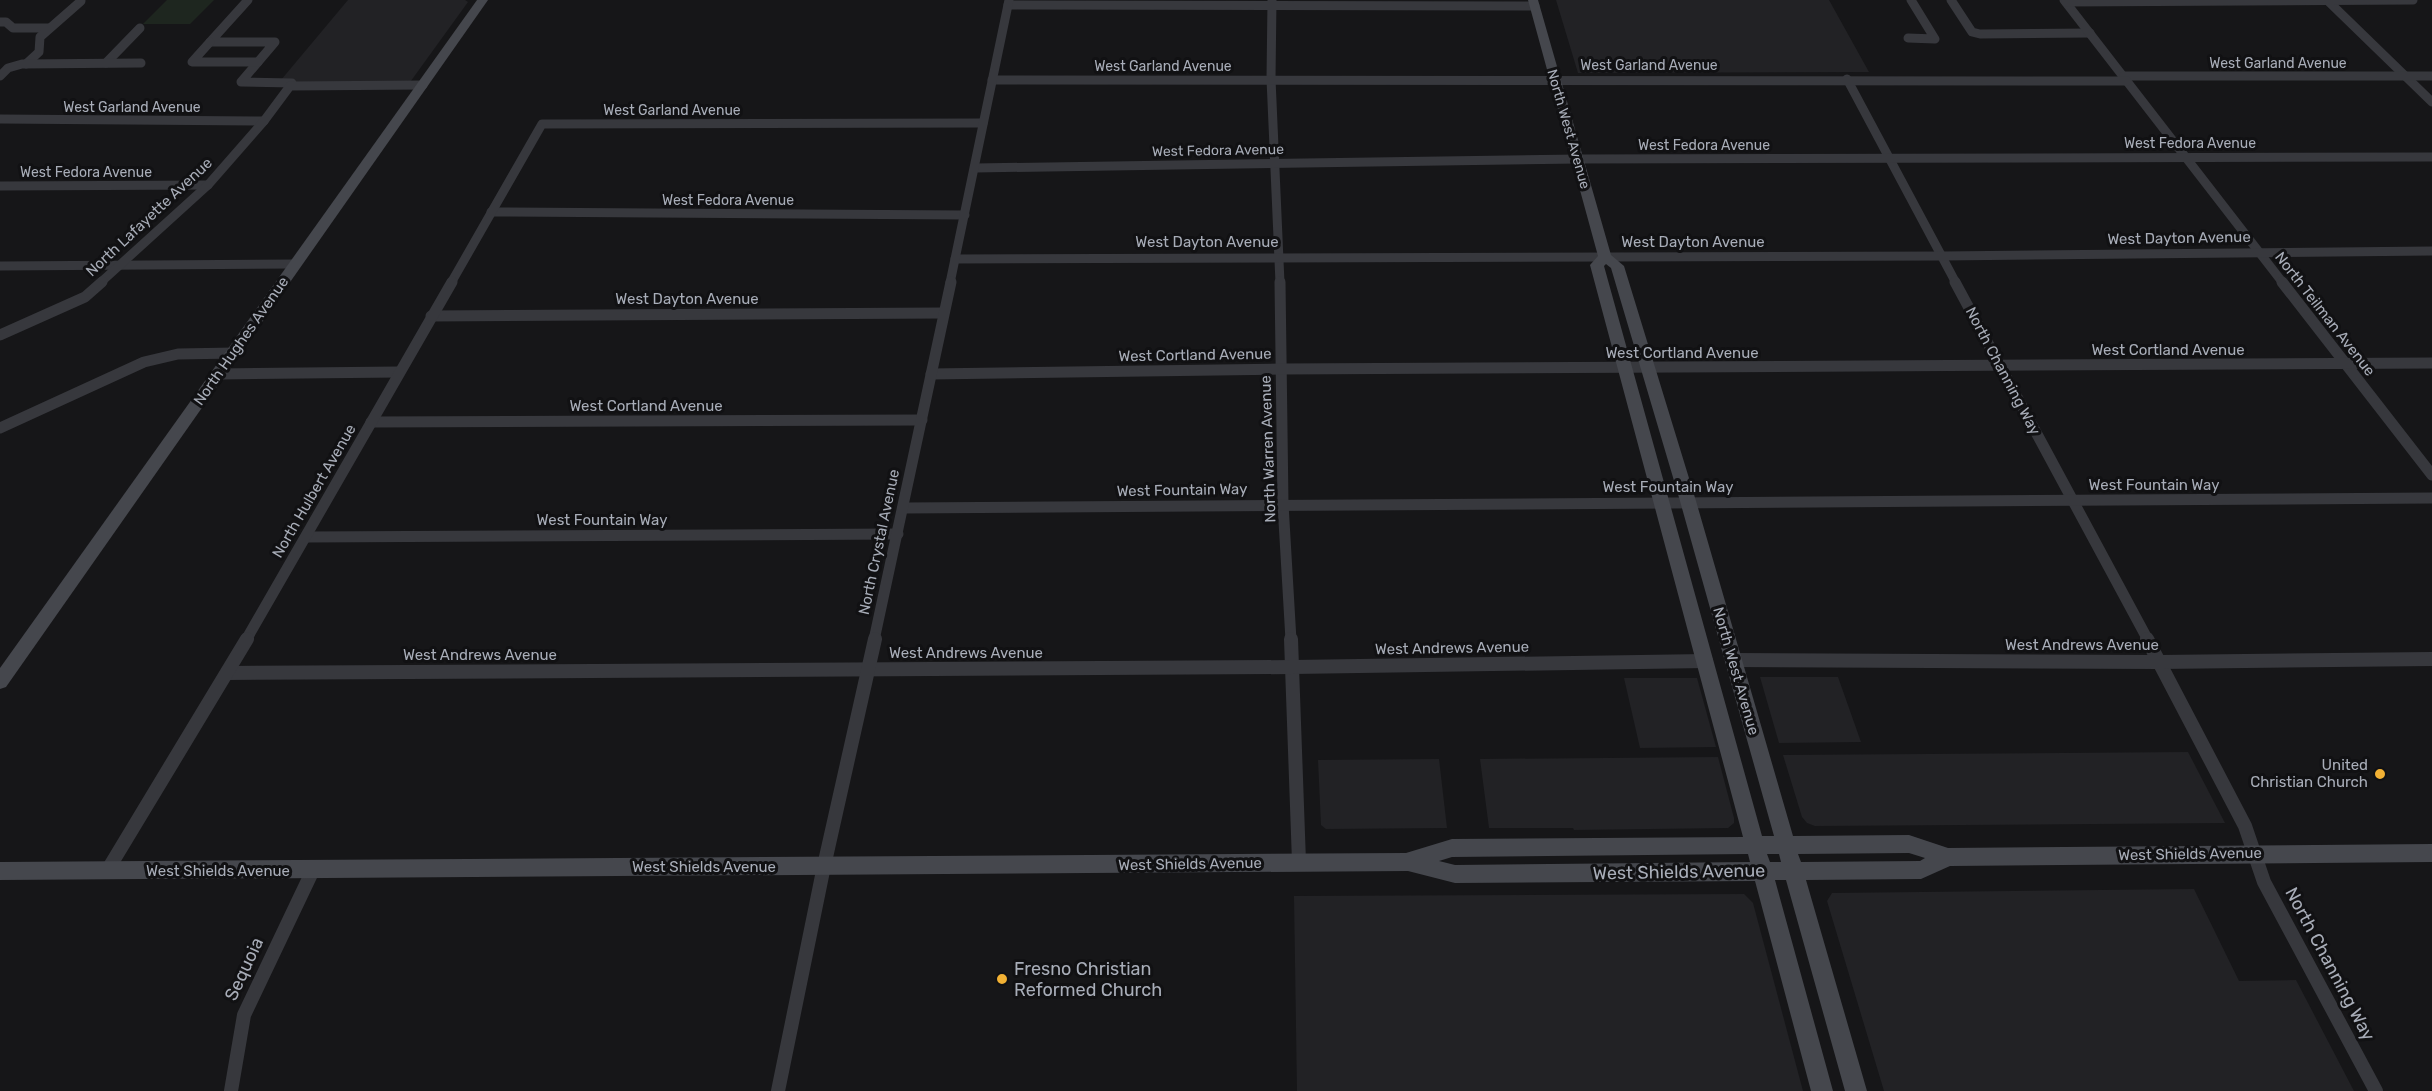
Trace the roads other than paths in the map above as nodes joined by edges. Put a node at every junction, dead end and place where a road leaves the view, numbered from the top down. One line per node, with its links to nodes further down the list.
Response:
1 (248, 0): 17 (street)
2 (483, 0): 31 (main road, North Hughes Avenue)
3 (1911, 0): 16 (street)
4 (1951, 0): 15 (street)
5 (2327, 0): 6 (street); 8 (street); 23 (street)
6 (2413, 0)
7 (81, 1): 14 (street)
8 (2065, 1): 15 (street, North Teilman Avenue)
9 (1008, 3): 11 (street); 29 (street, North Crystal Avenue)
10 (1534, 3): 11 (street); 27 (main road, North West Avenue)
11 (1272, 4): 26 (street, North Warren Avenue)
12 (0, 22): 14 (street)
13 (140, 27): 19 (street)
14 (49, 28): 21 (street)
15 (2090, 33): 25 (street, North Teilman Avenue)
16 (1908, 38)
17 (210, 42): 18 (street); 18 (street)
18 (258, 62): 30 (street)
19 (106, 63): 20 (street); 21 (street)
20 (141, 63)
21 (26, 64): 22 (street)
22 (0, 76)
23 (2405, 76): 24 (street, West Garland Avenue); 25 (street, West Garland Avenue); 32 (street)
24 (2432, 76)
25 (2125, 78): 28 (street, West Garland Avenue); 37 (street, North Teilman Avenue)
26 (1271, 79): 27 (street, West Garland Avenue); 29 (street, West Garland Avenue); 41 (street, North Warren Avenue)
27 (1555, 79): 28 (street, West Garland Avenue); 40 (main road, North West Avenue)
28 (1847, 79): 39 (street, North Channing Way)
29 (992, 80): 35 (street, North Crystal Avenue)
30 (291, 84): 31 (street); 34 (street, North Lafayette Avenue)
31 (423, 85): 53 (main road, North Hughes Avenue)
32 (2432, 102)
33 (0, 119): 34 (street, West Garland Avenue)
34 (264, 121): 43 (street, North Lafayette Avenue)
35 (983, 123): 36 (street, West Garland Avenue); 42 (street, North Crystal Avenue)
36 (542, 124): 45 (street, North Hulbert Avenue)
37 (2183, 156): 38 (street, West Fedora Avenue); 39 (street, West Fedora Avenue); 48 (street, North Teilman Avenue)
38 (2432, 157)
39 (1891, 158): 40 (street, West Fedora Avenue); 49 (street, North Channing Way)
40 (1578, 159): 41 (street, West Fedora Avenue); 51 (main road, North West Avenue)
41 (1273, 163): 42 (street, West Fedora Avenue); 50 (street, North Warren Avenue)
42 (976, 168): 46 (street, North Crystal Avenue)
43 (208, 184): 44 (street, West Fedora Avenue); 54 (street, North Lafayette Avenue)
44 (0, 186)
45 (491, 212): 46 (street, West Fedora Avenue); 57 (street, North Hulbert Avenue)
46 (965, 215): 52 (street, North Crystal Avenue)
47 (2432, 250): 48 (street, West Dayton Avenue)
48 (2258, 252): 49 (street, West Dayton Avenue); 61 (street, North Teilman Avenue)
49 (1943, 256): 51 (street, West Dayton Avenue); 62 (street, North Channing Way)
50 (1278, 257): 51 (street, West Dayton Avenue); 52 (street, West Dayton Avenue); 64 (street, North Warren Avenue)
51 (1605, 257): 63 (main road, North West Avenue); 65 (main road, North West Avenue)
52 (955, 259): 56 (street, North Crystal Avenue)
53 (294, 264): 54 (street); 59 (main road, North Hughes Avenue)
54 (121, 265): 55 (street); 58 (street, North Lafayette Avenue)
55 (0, 266)
56 (943, 313): 57 (street, West Dayton Avenue); 68 (street, North Crystal Avenue)
57 (431, 316): 66 (street, North Hulbert Avenue)
58 (0, 335)
59 (234, 352): 67 (main road, North Hughes Avenue); 71 (street)
60 (2432, 363): 61 (street, West Cortland Avenue)
61 (2345, 364): 62 (street, West Cortland Avenue); 72 (street, North Teilman Avenue)
62 (1999, 367): 63 (street, West Cortland Avenue); 74 (street, North Channing Way)
63 (1646, 368): 65 (street, West Cortland Avenue); 76 (main road, North West Avenue)
64 (1281, 369): 65 (street, West Cortland Avenue); 68 (street, West Cortland Avenue); 77 (street, North Warren Avenue)
65 (1627, 369): 75 (main road, North West Avenue)
66 (398, 372): 67 (street); 70 (street, North Hulbert Avenue)
67 (219, 374): 88 (main road, North Hughes Avenue)
68 (931, 374): 69 (street, North Crystal Avenue)
69 (922, 420): 70 (street, West Cortland Avenue); 78 (street, North Crystal Avenue)
70 (371, 422): 80 (street, North Hulbert Avenue)
71 (0, 428)
72 (2432, 475)
73 (2432, 498): 74 (street, West Fountain Way)
74 (2072, 500): 76 (street, West Fountain Way); 84 (street, North Channing Way)
75 (1663, 501): 76 (street, West Fountain Way); 77 (street, West Fountain Way); 83 (main road, North West Avenue)
76 (1688, 501): 82 (main road, North West Avenue)
77 (1283, 504): 78 (street, West Fountain Way); 85 (street, North Warren Avenue)
78 (904, 508): 79 (street, North Crystal Avenue)
79 (898, 534): 80 (street, West Fountain Way); 86 (street, North Crystal Avenue)
80 (306, 537): 87 (street, North Hulbert Avenue)
81 (2432, 659): 84 (street, West Andrews Avenue)
82 (1732, 660): 84 (street, West Andrews Avenue); 90 (main road, North West Avenue)
83 (1706, 661): 85 (street, West Andrews Avenue); 89 (main road, North West Avenue)
84 (2160, 662): 91 (street, North Channing Way)
85 (1293, 667): 86 (street, West Andrews Avenue); 94 (street, North Warren Avenue)
86 (869, 670): 87 (street, West Andrews Avenue); 96 (street, North Crystal Avenue)
87 (227, 673): 99 (street, North Hulbert Avenue)
88 (0, 682)
89 (1754, 844): 90 (main road, West Shields Avenue); 95 (main road, West Shields Avenue); 100 (main road, North West Avenue)
90 (1787, 844): 93 (main road, West Shields Avenue); 101 (main road, North West Avenue)
91 (2254, 853): 92 (main road, West Shields Avenue); 93 (main road, West Shields Avenue); 106 (street, North Channing Way)
92 (2432, 853)
93 (1948, 856): 101 (main road, West Shields Avenue)
94 (1299, 862): 95 (main road, West Shields Avenue); 96 (main road, West Shields Avenue)
95 (1408, 862): 100 (main road, West Shields Avenue)
96 (824, 866): 97 (main road, West Shields Avenue); 103 (street, North Crystal Avenue)
97 (313, 870): 99 (main road, West Shields Avenue); 102 (street, Sequoia)
98 (0, 871): 99 (main road, West Shields Avenue)
99 (107, 871)
100 (1761, 871): 101 (main road, West Shields Avenue); 104 (main road, North West Avenue)
101 (1795, 871): 105 (main road, North West Avenue)
102 (231, 1091)
103 (778, 1091)
104 (1822, 1091)
105 (1856, 1091)
106 (2376, 1091)

